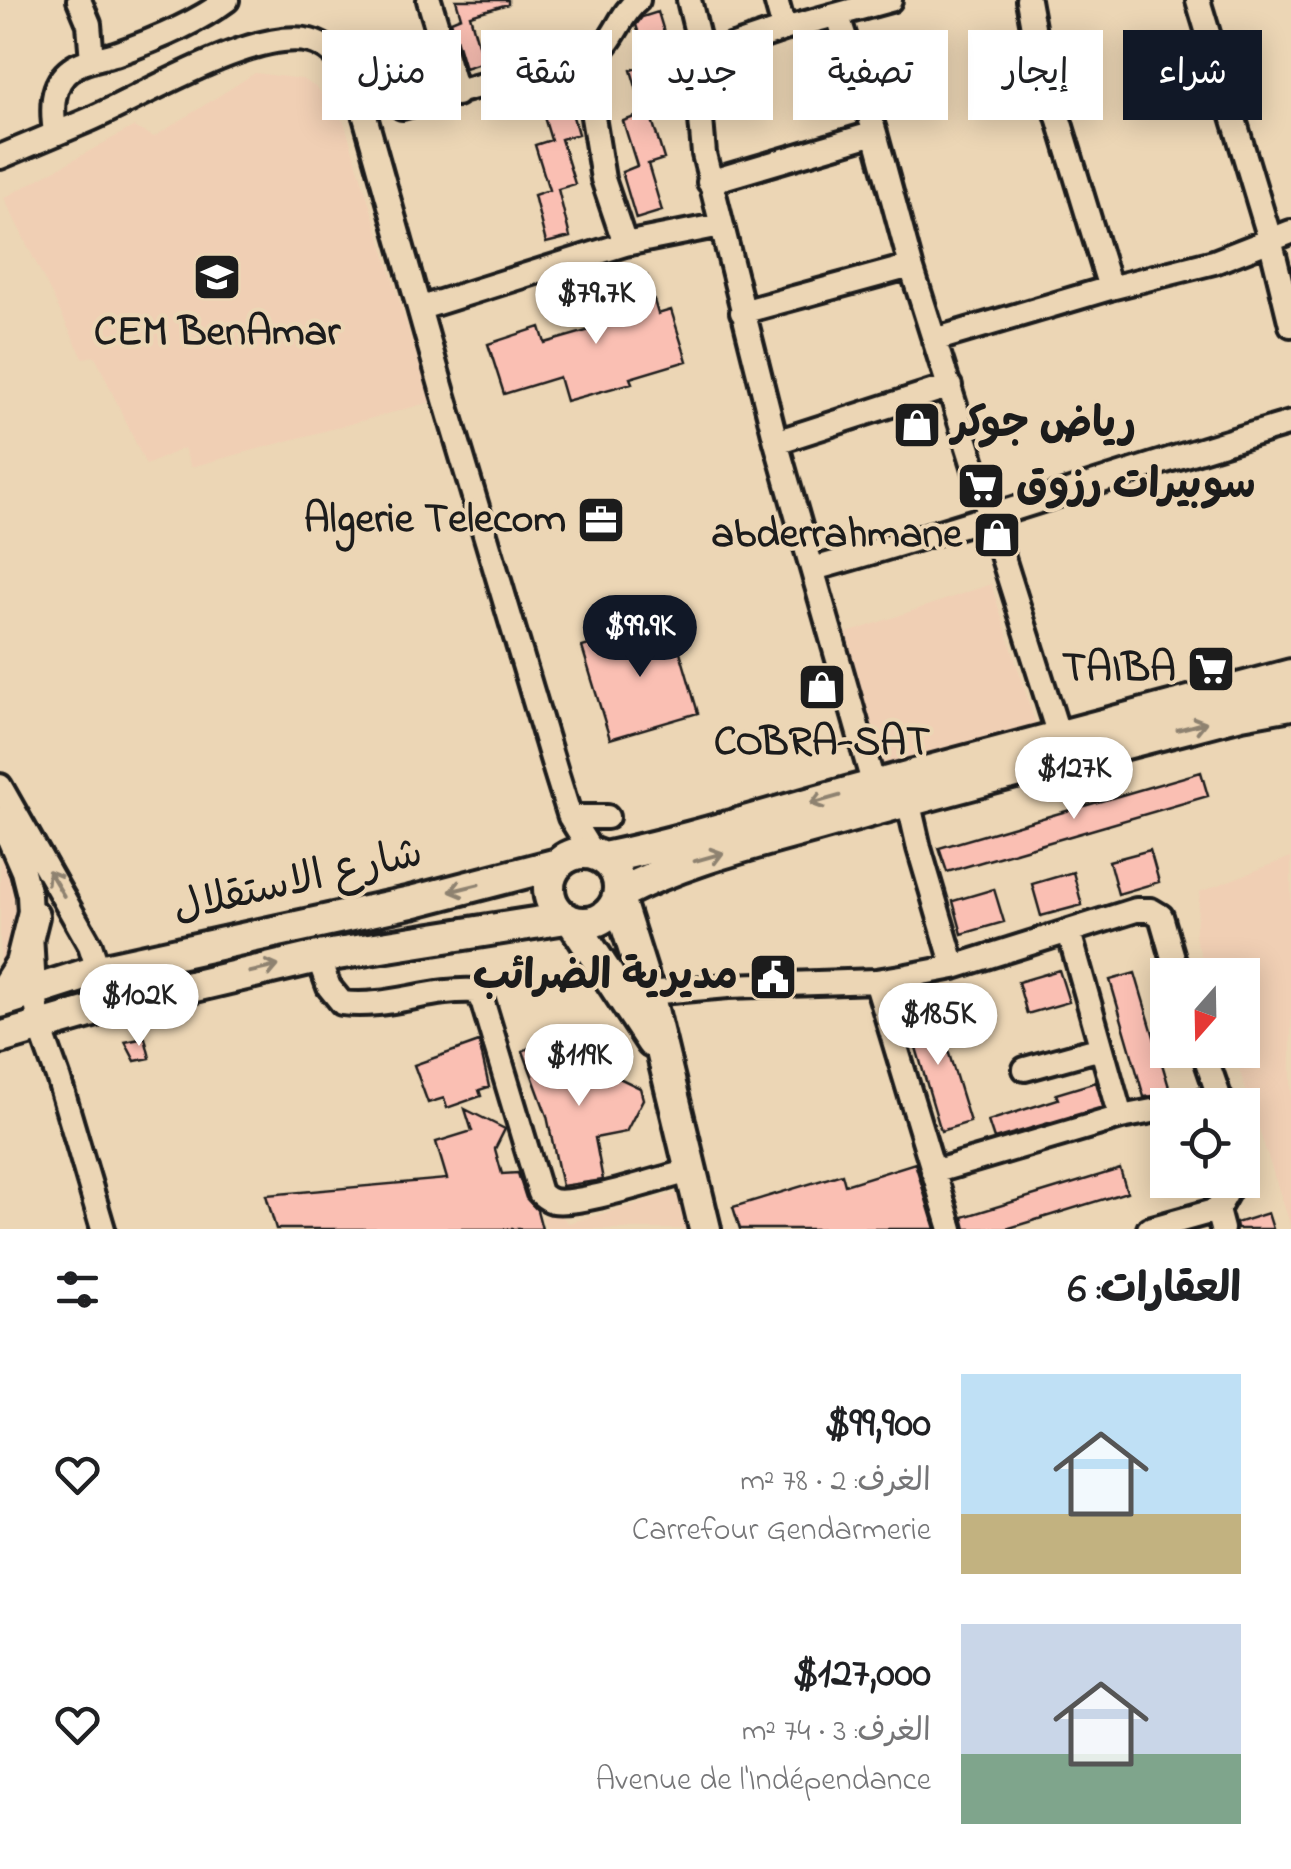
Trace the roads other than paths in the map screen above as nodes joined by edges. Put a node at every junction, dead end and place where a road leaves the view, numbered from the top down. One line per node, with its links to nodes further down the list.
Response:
1 (79, 0): 15 (street)
2 (226, 0): 15 (street)
3 (429, 0): 12 (street)
4 (638, 0): 16 (street)
5 (689, 0): 13 (street)
6 (776, 0): 11 (street)
7 (1028, 0): 27 (street)
8 (1198, 0): 24 (street)
9 (880, 1): 10 (street)
10 (838, 16): 11 (street); 20 (street)
11 (784, 29): 14 (street)
12 (438, 30)
13 (696, 30)
14 (773, 33)
15 (92, 60): 19 (street)
16 (461, 93)
17 (593, 120): 25 (street)
18 (702, 120): 22 (street)
19 (54, 133): 21 (street); 28 (street)
20 (875, 133): 22 (street); 26 (street)
21 (0, 157)
22 (709, 182): 23 (street)
23 (722, 225): 25 (street); 29 (street)
24 (1280, 236): 27 (street); 30 (street)
25 (625, 244): 28 (street)
26 (910, 266): 29 (street); 31 (street)
27 (1110, 288): 31 (street)
28 (420, 308): 43 (street)
29 (742, 312): 34 (street)
30 (1291, 325)
31 (934, 340): 32 (street)
32 (950, 386): 34 (street); 35 (street)
33 (1291, 423): 35 (street)
34 (776, 442): 36 (street)
35 (992, 518): 36 (street); 39 (street)
36 (814, 570): 41 (street)
37 (1291, 675): 39 (main road, شارع الاستقلال)
38 (1291, 704): 42 (main road, one-way to 38)
39 (1060, 739): 41 (main road, شارع الاستقلال)
40 (0, 786): 54 (street, one-way to 40)
41 (874, 786): 46 (main road, شارع الاستقلال, one-way to 46)
42 (908, 800): 47 (main road, one-way to 42); 53 (street)
43 (570, 817): 44 (street); 46 (street)
44 (607, 817)
45 (0, 818): 48 (street)
46 (580, 859): 47 (main road); 49 (main road); 54 (main road, شارع الاستقلال, one-way to 54)
47 (619, 896): 49 (main road); 57 (main road)
48 (33, 916): 56 (street); 58 (main road)
49 (570, 920): 51 (main road); 63 (main road)
50 (1068, 932): 52 (street); 53 (street); 62 (street)
51 (318, 957): 59 (main road, one-way to 51); 67 (street)
52 (1173, 958)
53 (954, 967): 55 (street)
54 (100, 970): 56 (main road, شارع الاستقلال); 59 (street)
55 (876, 981): 57 (street); 68 (street)
56 (34, 990): 58 (main road, شارع الاستقلال); 60 (street)
57 (648, 993): 63 (main road)
58 (0, 1000)
59 (110, 1006): 60 (main road)
60 (40, 1027): 61 (main road); 70 (street)
61 (0, 1038)
62 (1101, 1048): 64 (street); 66 (street)
63 (660, 1053): 67 (main road)
64 (1025, 1069)
65 (1150, 1111): 66 (street)
66 (1121, 1117): 68 (street)
67 (690, 1171): 71 (main road)
68 (933, 1172): 72 (street)
69 (1220, 1220): 73 (street)
70 (104, 1229)
71 (705, 1229)
72 (952, 1229)
73 (1150, 1229)

